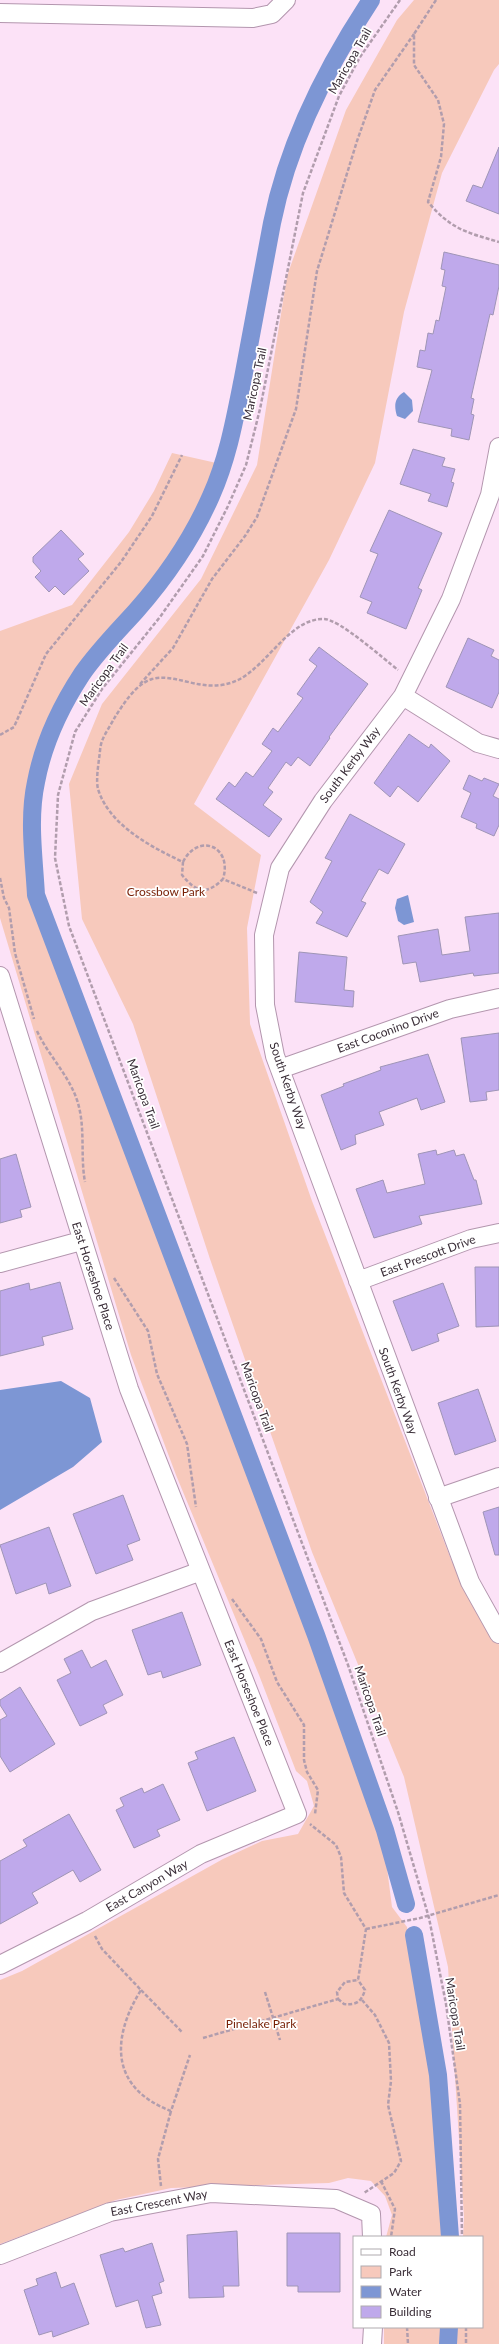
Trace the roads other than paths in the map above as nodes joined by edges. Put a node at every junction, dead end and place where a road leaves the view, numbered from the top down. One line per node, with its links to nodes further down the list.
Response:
1 (286, 0): 2 (street)
2 (0, 13)
3 (499, 447): 4 (street, South Kerby Way)
4 (495, 496): 5 (street, South Kerby Way)
5 (403, 696): 6 (street); 9 (street, South Kerby Way)
6 (499, 749)
7 (1, 987): 11 (street, East Horseshoe Place)
8 (499, 998): 9 (street, East Coconino Drive)
9 (280, 1070): 13 (street, South Kerby Way)
10 (499, 1233): 13 (street, East Prescott Drive)
11 (81, 1241): 12 (street); 16 (street, East Horseshoe Place)
12 (0, 1262)
13 (358, 1281): 15 (street, South Kerby Way)
14 (499, 1477): 15 (street)
15 (438, 1498): 17 (street, South Kerby Way)
16 (201, 1571): 18 (street); 19 (street, East Horseshoe Place)
17 (498, 1632)
18 (0, 1663)
19 (303, 1819): 20 (street, East Canyon Way)
20 (0, 1965)
21 (372, 2236): 22 (street, East Crescent Way)
22 (0, 2255)
23 (373, 2328): 24 (street)
24 (372, 2344)

